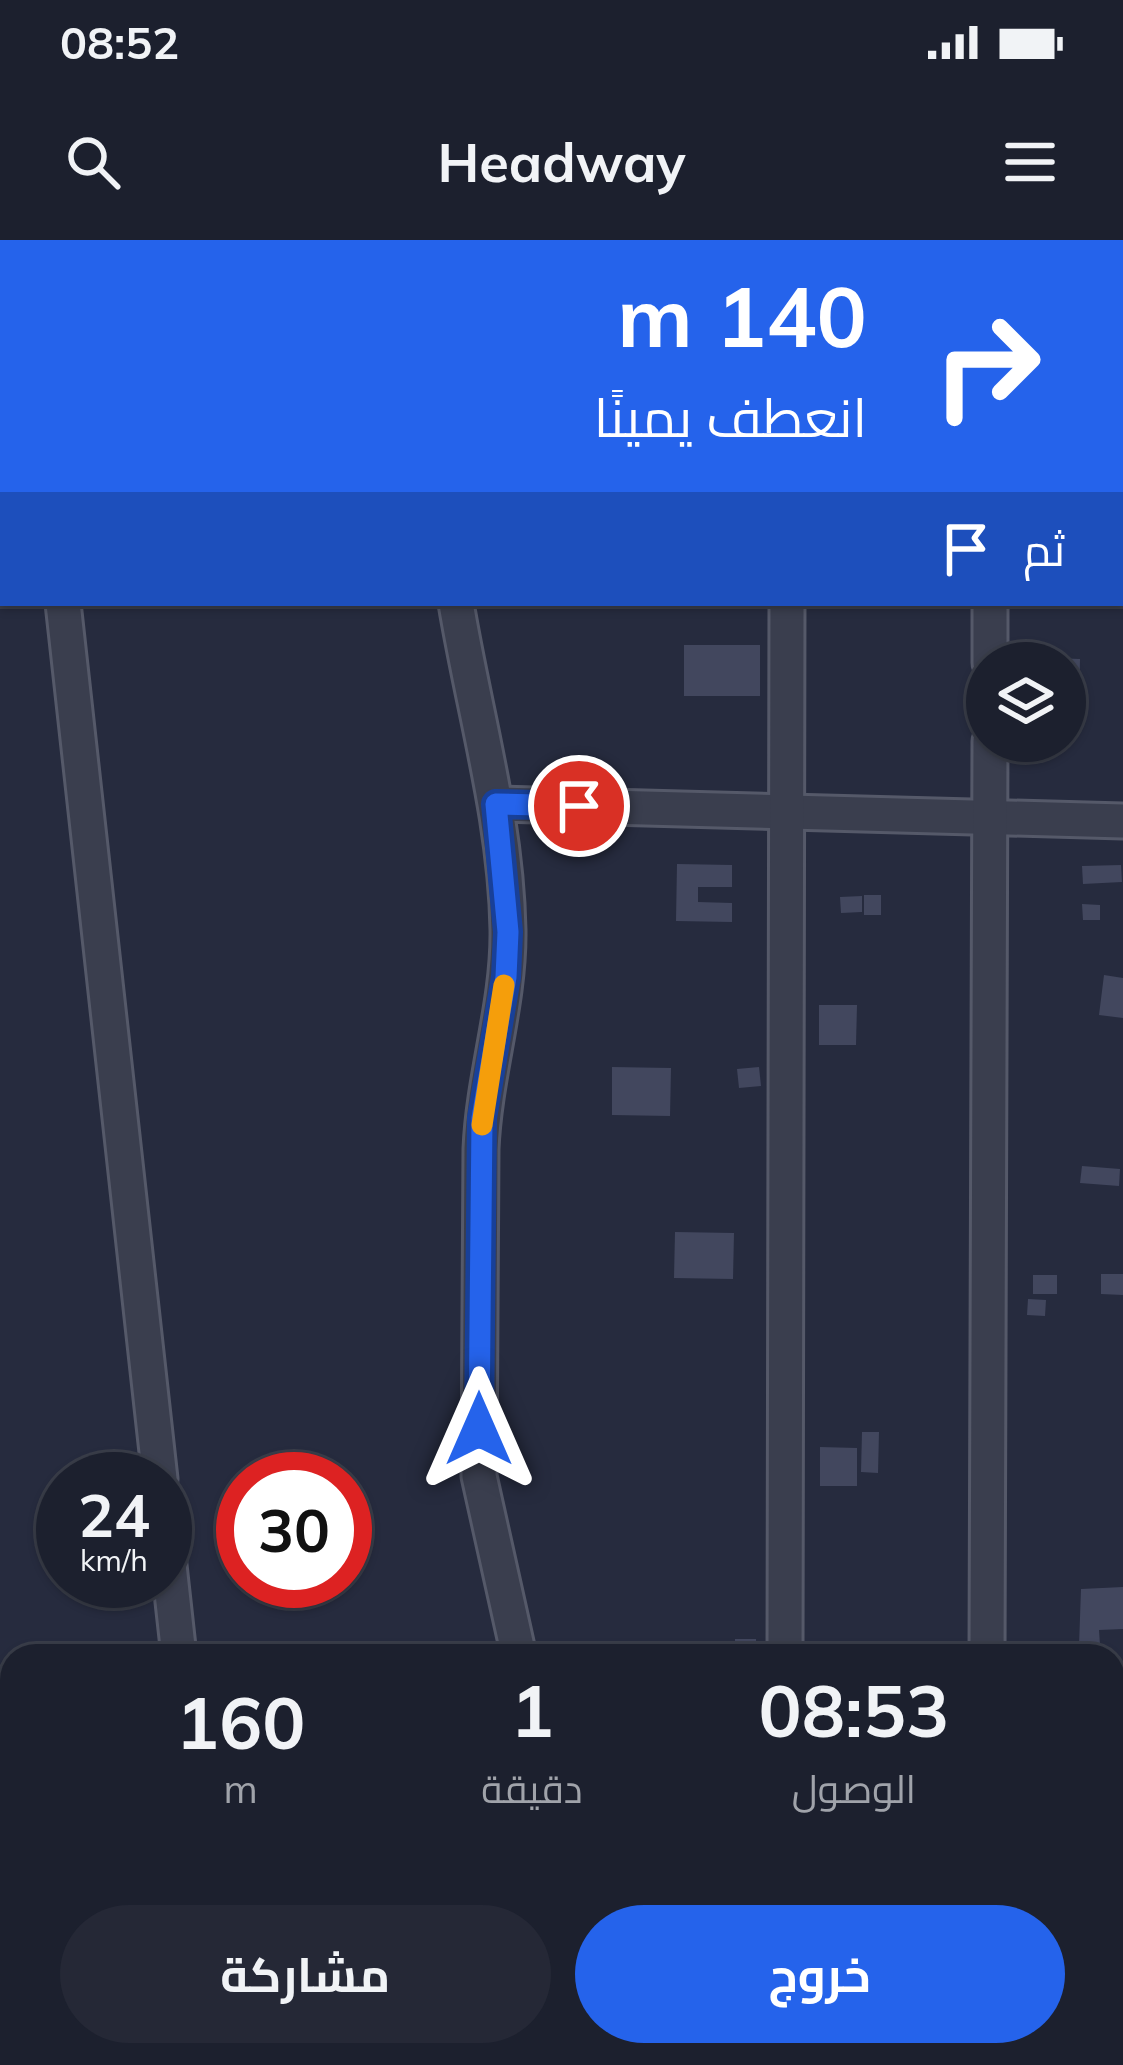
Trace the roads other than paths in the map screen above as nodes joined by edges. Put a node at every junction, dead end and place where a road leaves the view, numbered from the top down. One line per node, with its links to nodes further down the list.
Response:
1 (63, 606): 11 (street)
2 (457, 606): 7 (street)
3 (788, 606): 8 (street)
4 (990, 606): 5 (street)
5 (990, 642)
6 (990, 762): 9 (street)
7 (496, 804): 8 (street); 14 (street)
8 (787, 812): 9 (street); 15 (street)
9 (989, 818): 10 (street); 16 (street)
10 (1123, 821)
11 (157, 1452)
12 (173, 1608): 13 (street)
13 (177, 1644)
14 (516, 1644)
15 (785, 1644)
16 (987, 1644)

